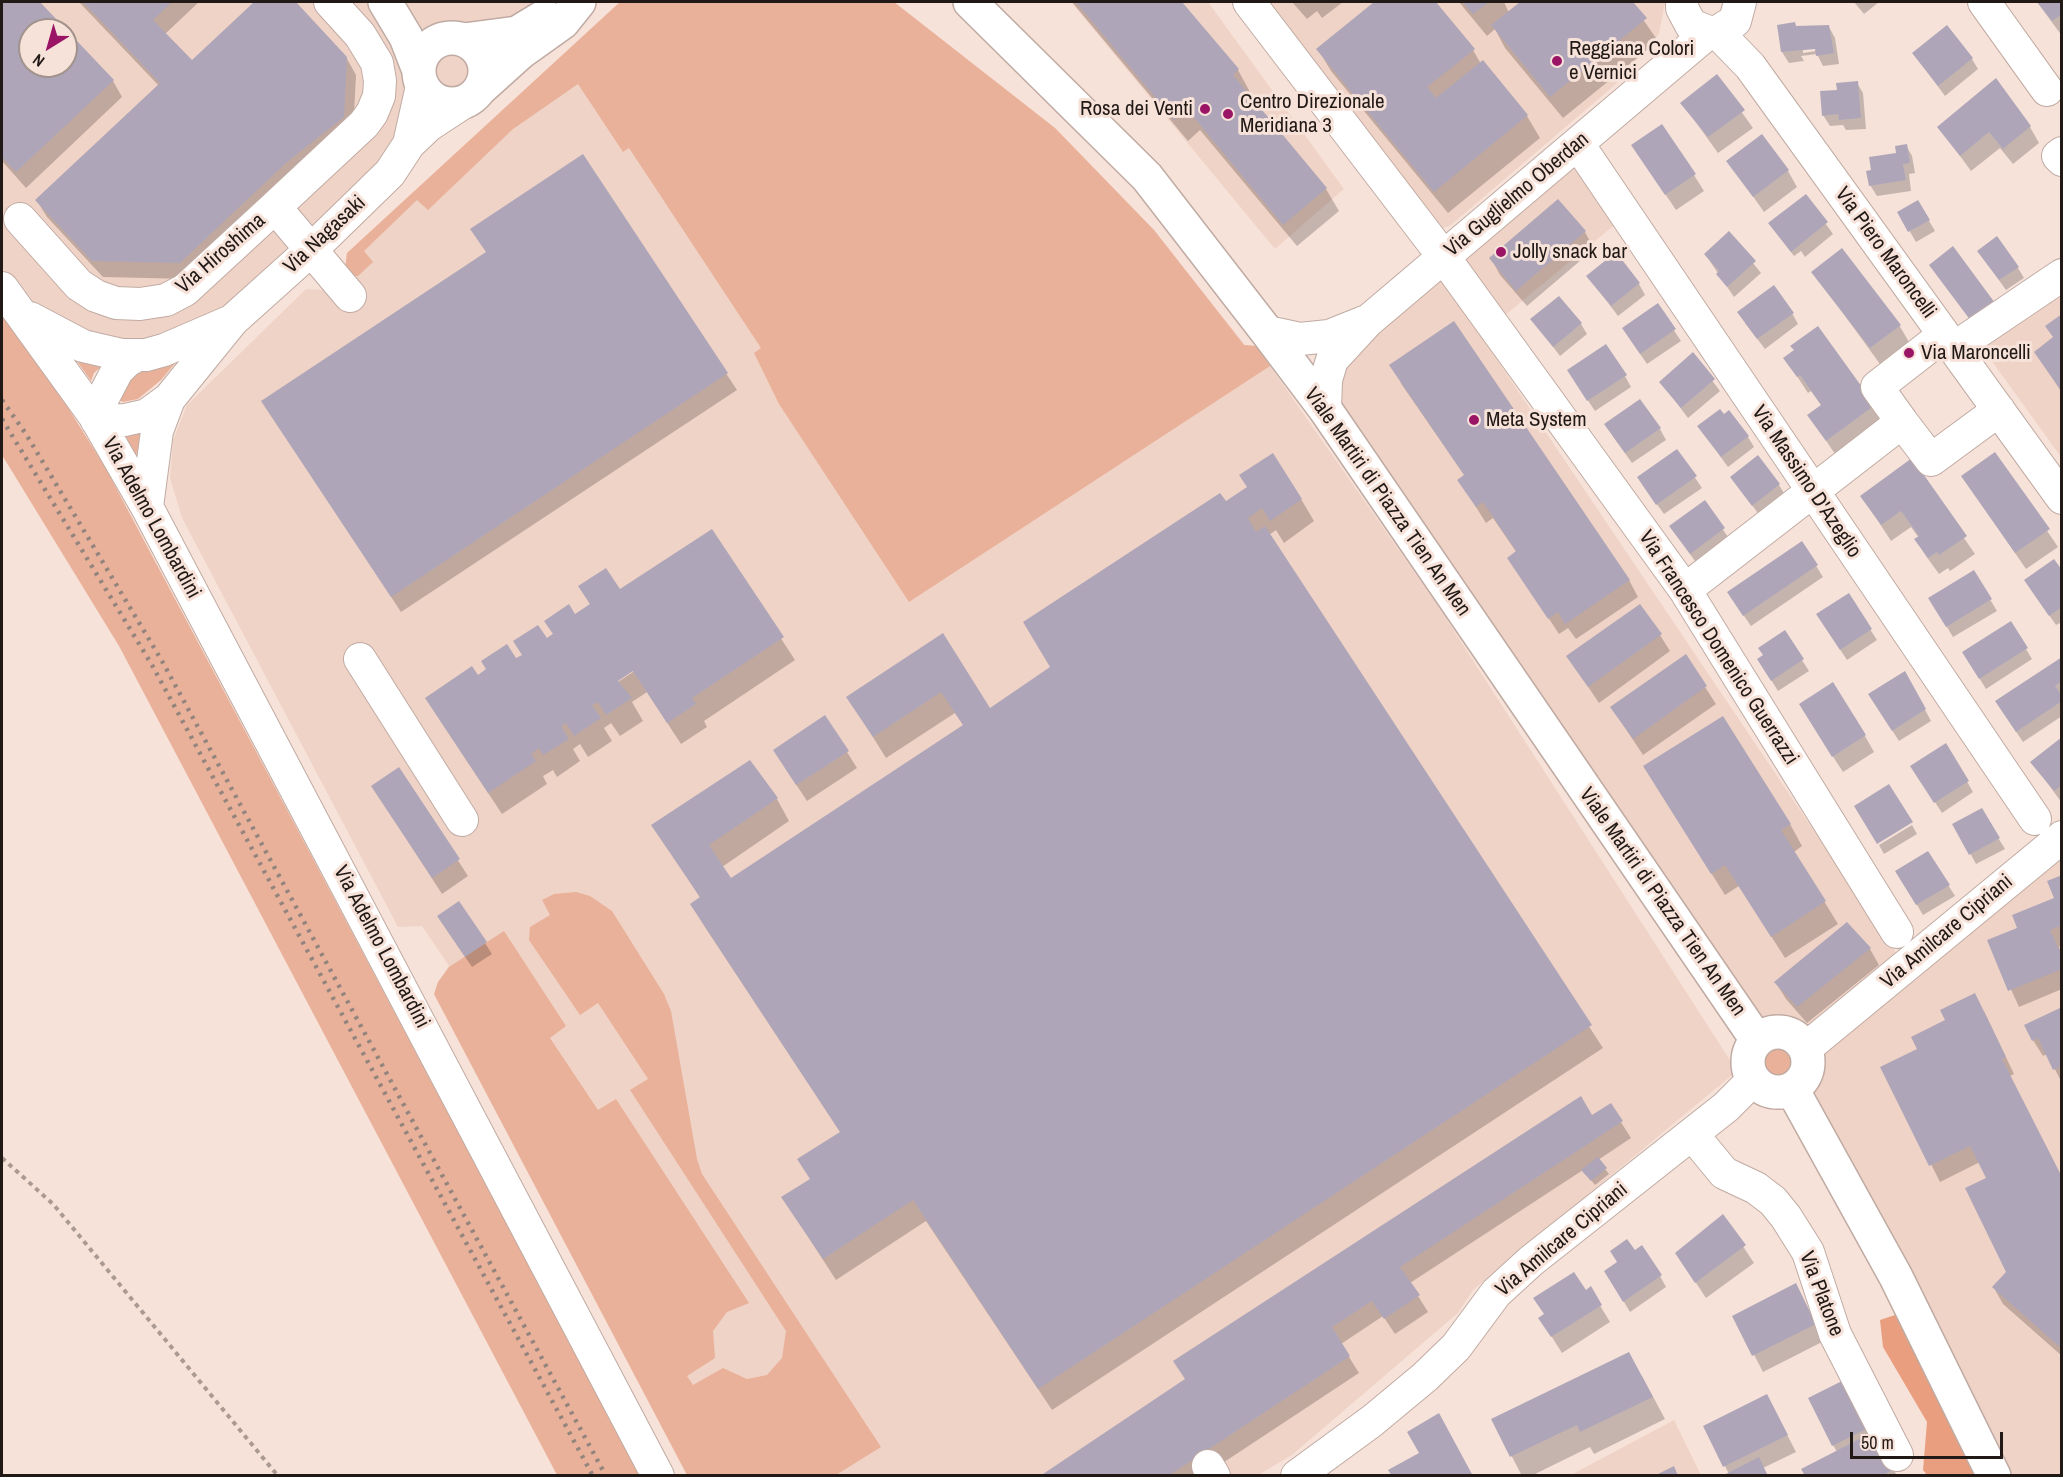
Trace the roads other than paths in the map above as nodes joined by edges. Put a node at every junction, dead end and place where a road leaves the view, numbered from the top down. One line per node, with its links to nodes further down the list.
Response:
1 (330, 2): 20 (street, Via Hiroshima)
2 (385, 2): 13 (main road)
3 (390, 2): 11 (main road)
4 (573, 2): 11 (main road, Via Nagasaki)
5 (579, 2): 15 (main road, Via Nagasaki)
6 (970, 2): 30 (main road, Viale Martiri di Piazza Tien An Men)
7 (1249, 2): 23 (street, Via Francesco Domenico Guerrazzi)
8 (1984, 2): 14 (street)
9 (1682, 5): 10 (street); 12 (street)
10 (1725, 22): 12 (street, Via Guglielmo Oberdan); 31 (street, Via Piero Maroncelli)
11 (457, 39): 13 (main road, Via Nagasaki); 15 (main road)
12 (1666, 69): 17 (street, Via Guglielmo Oberdan)
13 (420, 77): 15 (main road); 16 (street, Via Nagasaki)
14 (2047, 90)
15 (471, 96): 16 (street, Via Nagasaki)
16 (410, 144): 22 (street, Via Nagasaki)
17 (1578, 144): 23 (street, Via Guglielmo Oberdan); 38 (street, Via Massimo D'Azeglio)
18 (2061, 153): 19 (street)
19 (2061, 160)
20 (275, 207): 21 (street, Via Hiroshima); 22 (street, Via Hiroshima)
21 (20, 219)
22 (312, 249): 26 (street, Via Hiroshima); 28 (street, Via Nagasaki)
23 (1443, 256): 29 (street, Via Guglielmo Oberdan); 41 (street, Via Francesco Domenico Guerrazzi)
24 (2061, 275): 31 (street)
25 (2, 288): 27 (street, Via Adelmo Lombardini)
26 (350, 296)
27 (21, 313): 32 (street, Via Nagasaki); 36 (street, Via Adelmo Lombardini)
28 (233, 320): 32 (street, Via Nagasaki); 33 (street, Via Nagasaki)
29 (1368, 321): 30 (street, Via Guglielmo Oberdan); 34 (street, Via Guglielmo Oberdan)
30 (1268, 332): 34 (main road, Viale Martiri di Piazza Tien An Men)
31 (1949, 342): 35 (street, Via Piero Maroncelli); 37 (street)
32 (138, 355): 36 (street, Via Nagasaki)
33 (169, 399): 36 (street, Via Nagasaki); 40 (street, Via Nagasaki)
34 (1325, 409): 47 (main road, Viale Martiri di Piazza Tien An Men)
35 (1999, 410): 37 (street); 39 (street, Via Piero Maroncelli)
36 (95, 418): 40 (street, Via Adelmo Lombardini)
37 (1902, 422): 38 (street)
38 (1812, 490): 41 (street); 43 (street, Via Massimo D'Azeglio)
39 (2061, 498)
40 (147, 507): 54 (street, Via Adelmo Lombardini)
41 (1685, 590): 46 (street, Via Francesco Domenico Guerrazzi)
42 (360, 659): 44 (street)
43 (2035, 819)
44 (462, 820)
45 (2061, 837): 48 (street, Via Amilcare Cipriani)
46 (1897, 932)
47 (1757, 1040): 48 (main road, Viale Martiri di Piazza Tien An Men); 49 (main road, Viale Martiri di Piazza Tien An Men)
48 (1805, 1049): 50 (main road)
49 (1753, 1080): 50 (main road); 51 (street, Via Amilcare Cipriani)
50 (1792, 1089): 56 (main road)
51 (1692, 1134): 52 (street, Via Platone); 53 (street, Via Amilcare Cipriani)
52 (1897, 1455)
53 (1332, 1466): 55 (street, Via Amilcare Cipriani)
54 (658, 1476)
55 (1297, 1476)
56 (1994, 1476)

